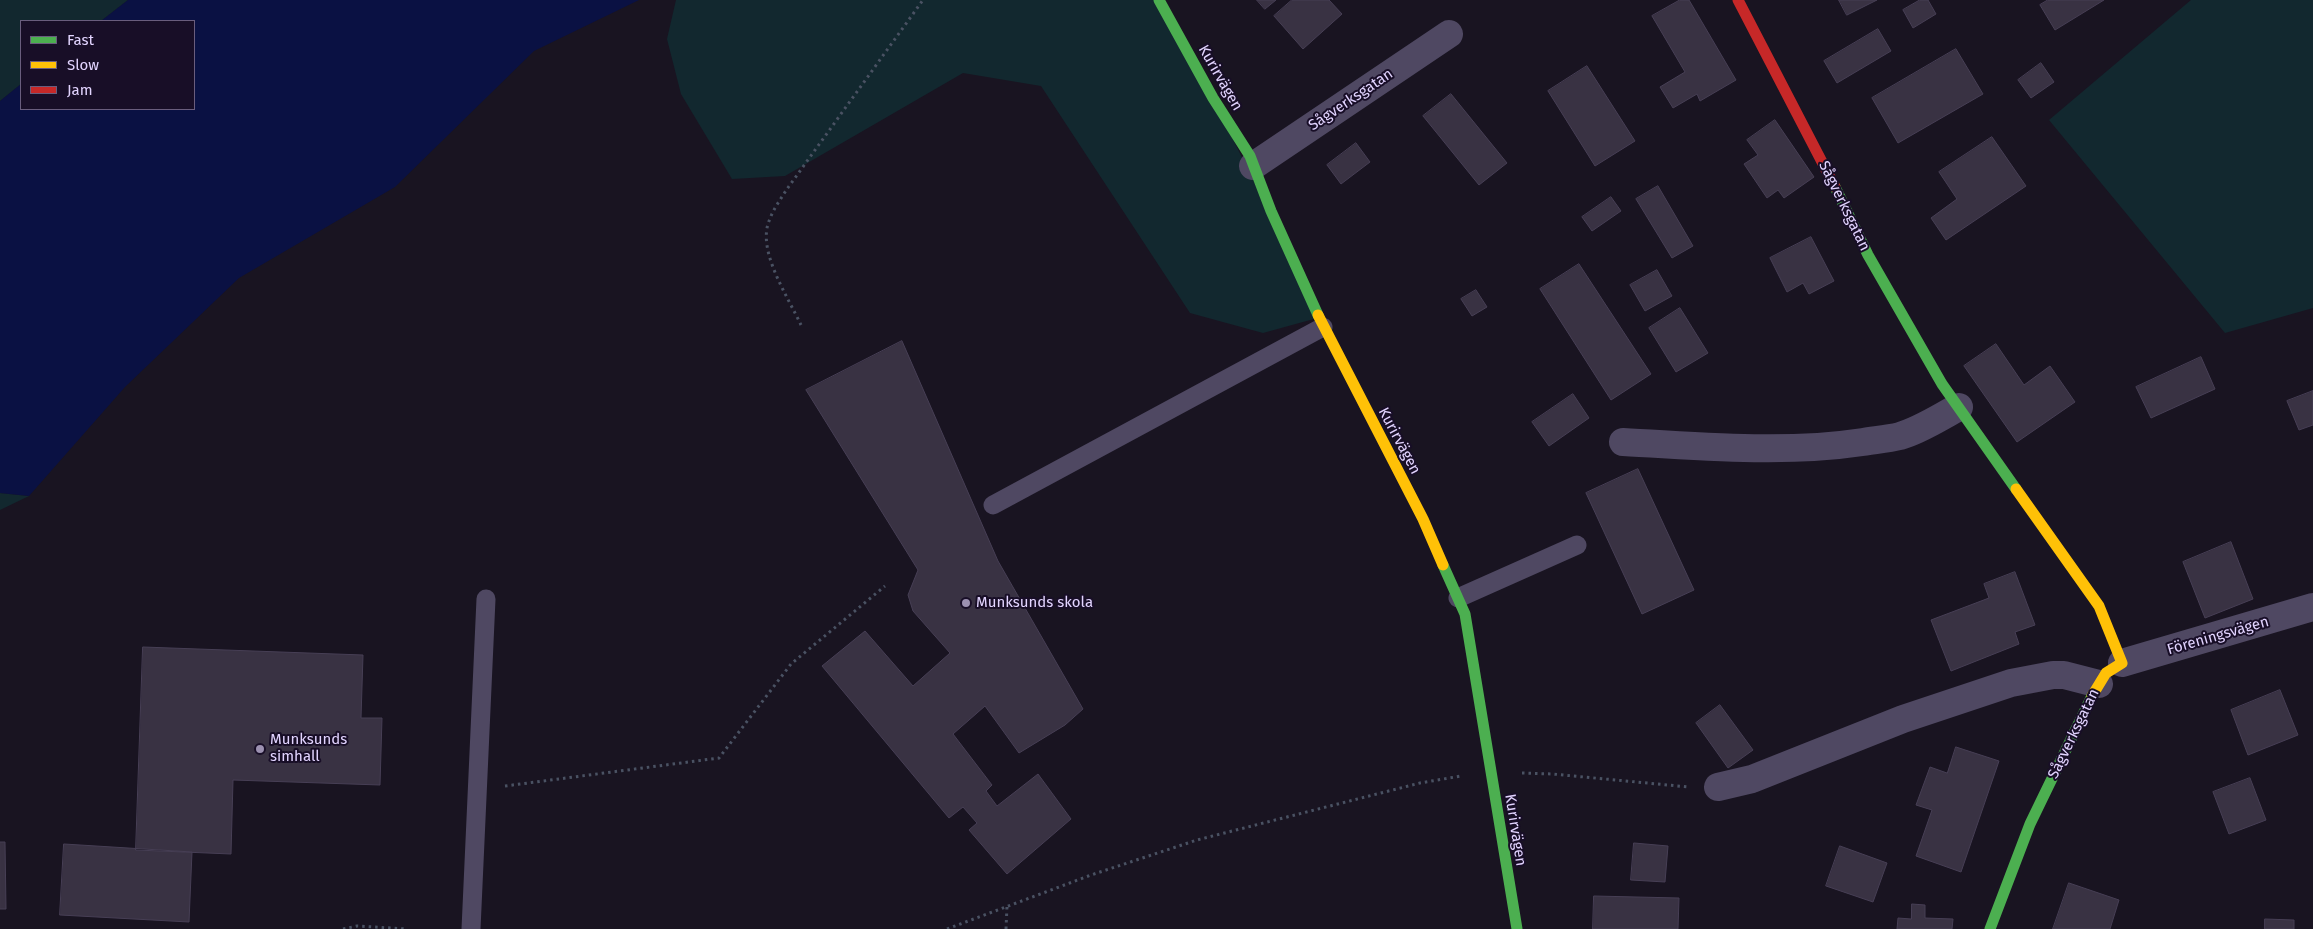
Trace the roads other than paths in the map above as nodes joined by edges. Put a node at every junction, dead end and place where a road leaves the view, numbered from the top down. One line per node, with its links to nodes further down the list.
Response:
1 (1159, 0): 4 (street, Kurirvägen)
2 (1738, 0): 6 (street, Sågverksgatan)
3 (1449, 34): 4 (street, Sågverksgatan)
4 (1253, 166): 5 (street, Kurirvägen)
5 (1323, 327): 8 (lane); 10 (street, Kurirvägen)
6 (1959, 407): 7 (street); 13 (street, Sågverksgatan)
7 (1623, 442)
8 (993, 504)
9 (1577, 545): 10 (lane)
10 (1458, 598): 17 (street, Kurirvägen)
11 (486, 599): 16 (lane)
12 (2313, 607): 13 (street, Föreningsvägen)
13 (2122, 663): 14 (street, Sågverksgatan)
14 (2099, 684): 15 (street); 18 (street, Sågverksgatan)
15 (1718, 787)
16 (471, 929)
17 (1517, 929)
18 (1990, 929)

